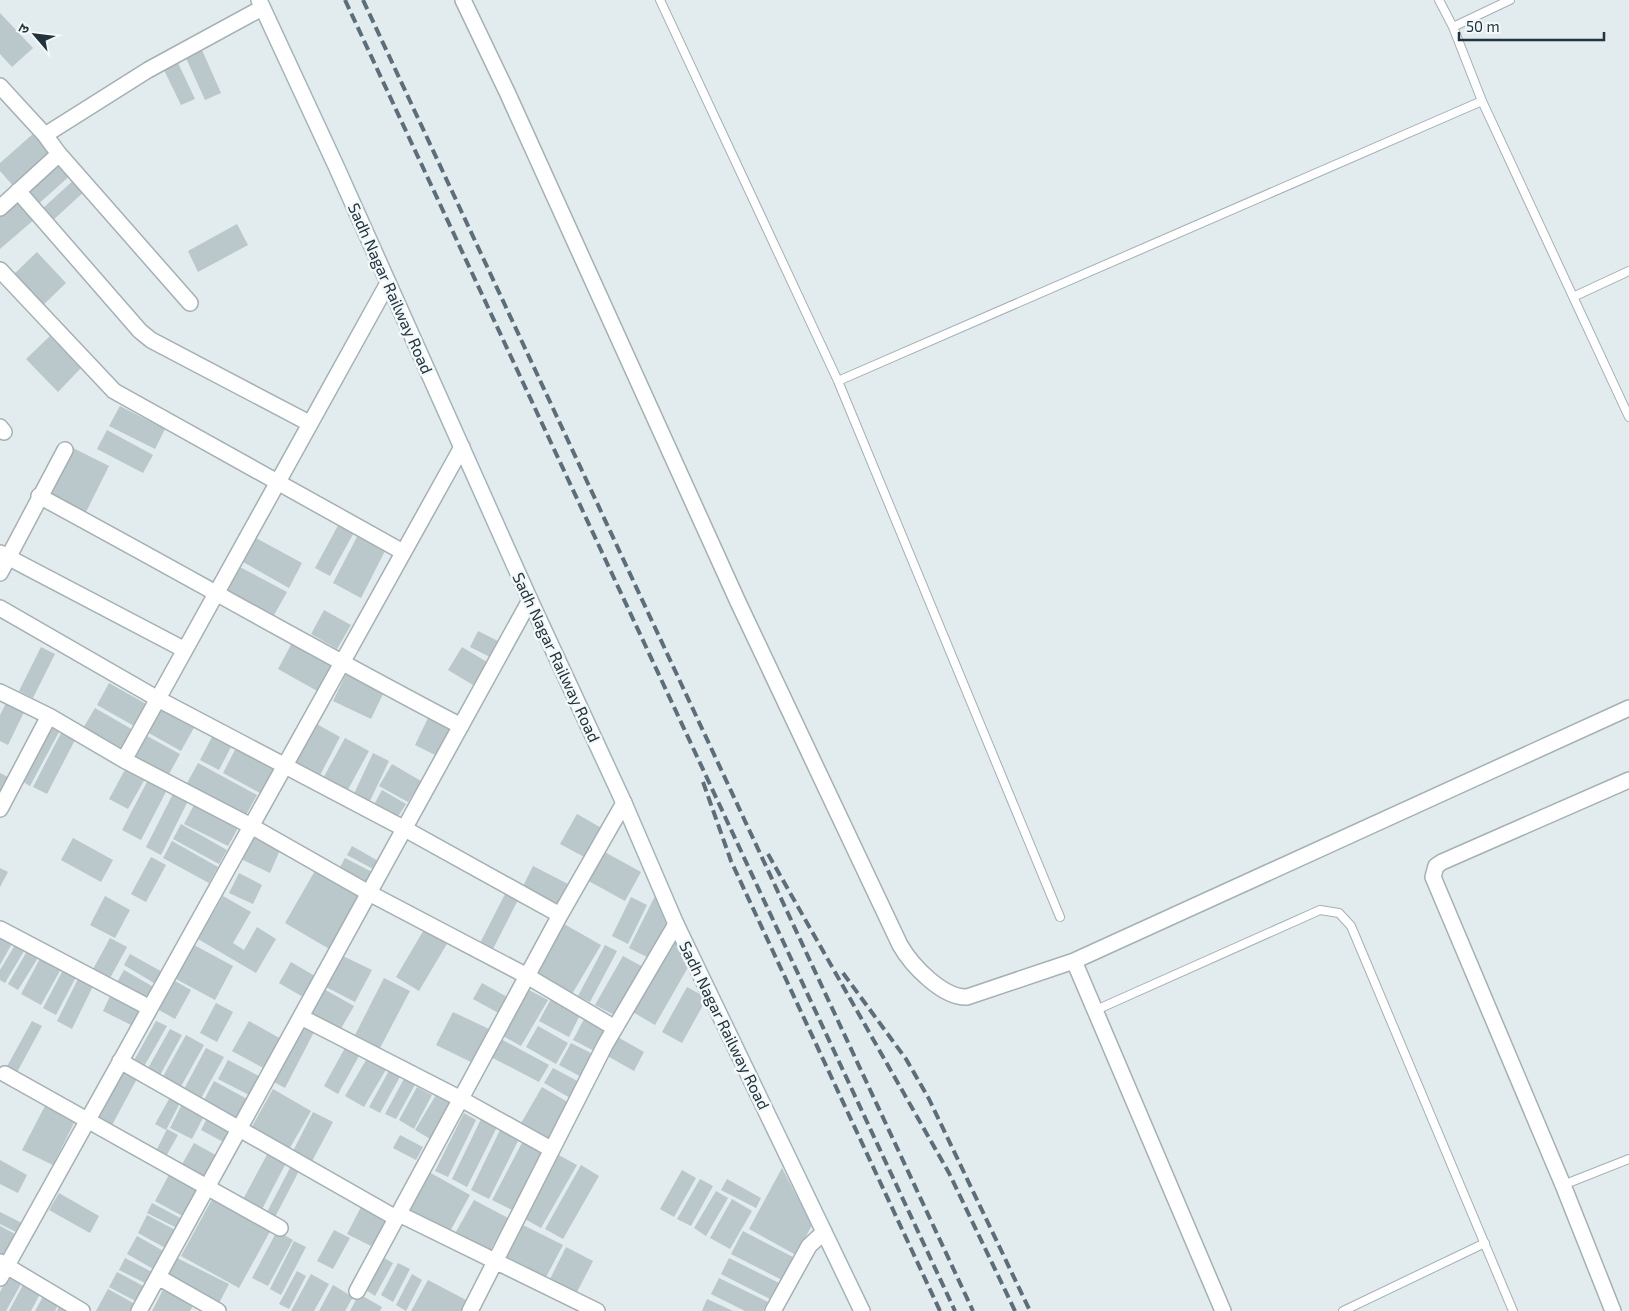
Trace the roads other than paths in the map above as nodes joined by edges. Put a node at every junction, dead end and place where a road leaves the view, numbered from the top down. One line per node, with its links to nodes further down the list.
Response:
1 (463, 0): 50 (street)
2 (660, 0): 18 (lane)
3 (1439, 0): 6 (lane)
4 (1510, 0): 6 (lane)
5 (260, 4): 9 (street); 15 (street, Sadh Nagar Railway Road)
6 (1453, 27): 8 (lane)
7 (0, 86): 9 (street)
8 (1482, 101): 16 (lane); 18 (lane)
9 (45, 135): 10 (street)
10 (58, 154): 11 (street); 17 (street)
11 (18, 191): 12 (street); 20 (street)
12 (0, 208)
13 (0, 270): 23 (street)
14 (1629, 271): 16 (lane)
15 (388, 283): 20 (street); 21 (street, Sadh Nagar Railway Road)
16 (1573, 297): 19 (lane)
17 (190, 303)
18 (838, 381): 47 (lane)
19 (1629, 417)
20 (309, 423): 23 (street)
21 (462, 447): 25 (street); 29 (street, Sadh Nagar Railway Road)
22 (65, 450): 24 (street)
23 (278, 482): 25 (street); 28 (street)
24 (39, 496): 26 (street); 28 (street)
25 (403, 552): 32 (street)
26 (4, 555): 27 (street); 31 (street)
27 (0, 573)
28 (216, 592): 31 (street); 32 (street)
29 (530, 600): 37 (street); 41 (street, Sadh Nagar Railway Road)
30 (0, 608): 34 (street)
31 (185, 650): 34 (street)
32 (341, 664): 37 (street); 39 (street)
33 (0, 692): 36 (street)
34 (158, 699): 38 (street); 39 (street)
35 (1629, 708): 50 (street)
36 (49, 716): 38 (street); 42 (street)
37 (462, 726): 44 (street)
38 (124, 760): 43 (street)
39 (284, 766): 43 (street); 44 (street)
40 (1629, 780): 63 (street)
41 (624, 803): 46 (street); 48 (street, Sadh Nagar Railway Road)
42 (0, 809)
43 (251, 826): 45 (street); 52 (street)
44 (405, 829): 45 (street); 46 (street)
45 (369, 893): 51 (street); 54 (street)
46 (560, 915): 51 (street)
47 (1060, 918)
48 (676, 924): 55 (street); 67 (street, Sadh Nagar Railway Road)
49 (0, 929): 52 (street)
50 (1074, 961): 53 (street)
51 (527, 976): 55 (street); 58 (street)
52 (150, 1008): 56 (street)
53 (1096, 1010): 68 (lane); 80 (street)
54 (301, 1017): 58 (street); 60 (street)
55 (615, 1028): 61 (street)
56 (120, 1061): 59 (street); 60 (street)
57 (5, 1074): 59 (street)
58 (461, 1099): 61 (street); 65 (street)
59 (87, 1122): 64 (street); 70 (street)
60 (240, 1128): 64 (street); 65 (street)
61 (551, 1149): 69 (street)
62 (1629, 1159): 63 (lane)
63 (1563, 1185): 83 (street)
64 (208, 1187): 66 (street); 71 (street)
65 (398, 1216): 69 (street); 72 (street)
66 (280, 1228)
67 (824, 1232): 78 (street); 79 (street, Sadh Nagar Railway Road)
68 (1485, 1243): 81 (lane); 82 (lane)
69 (494, 1260): 76 (street); 77 (street)
70 (2, 1269): 73 (street)
71 (158, 1277): 74 (street); 75 (street)
72 (357, 1291)
73 (82, 1311)
74 (139, 1311)
75 (218, 1311)
76 (470, 1311)
77 (597, 1311)
78 (773, 1311)
79 (862, 1311)
80 (1223, 1311)
81 (1343, 1311)
82 (1513, 1311)
83 (1613, 1311)

